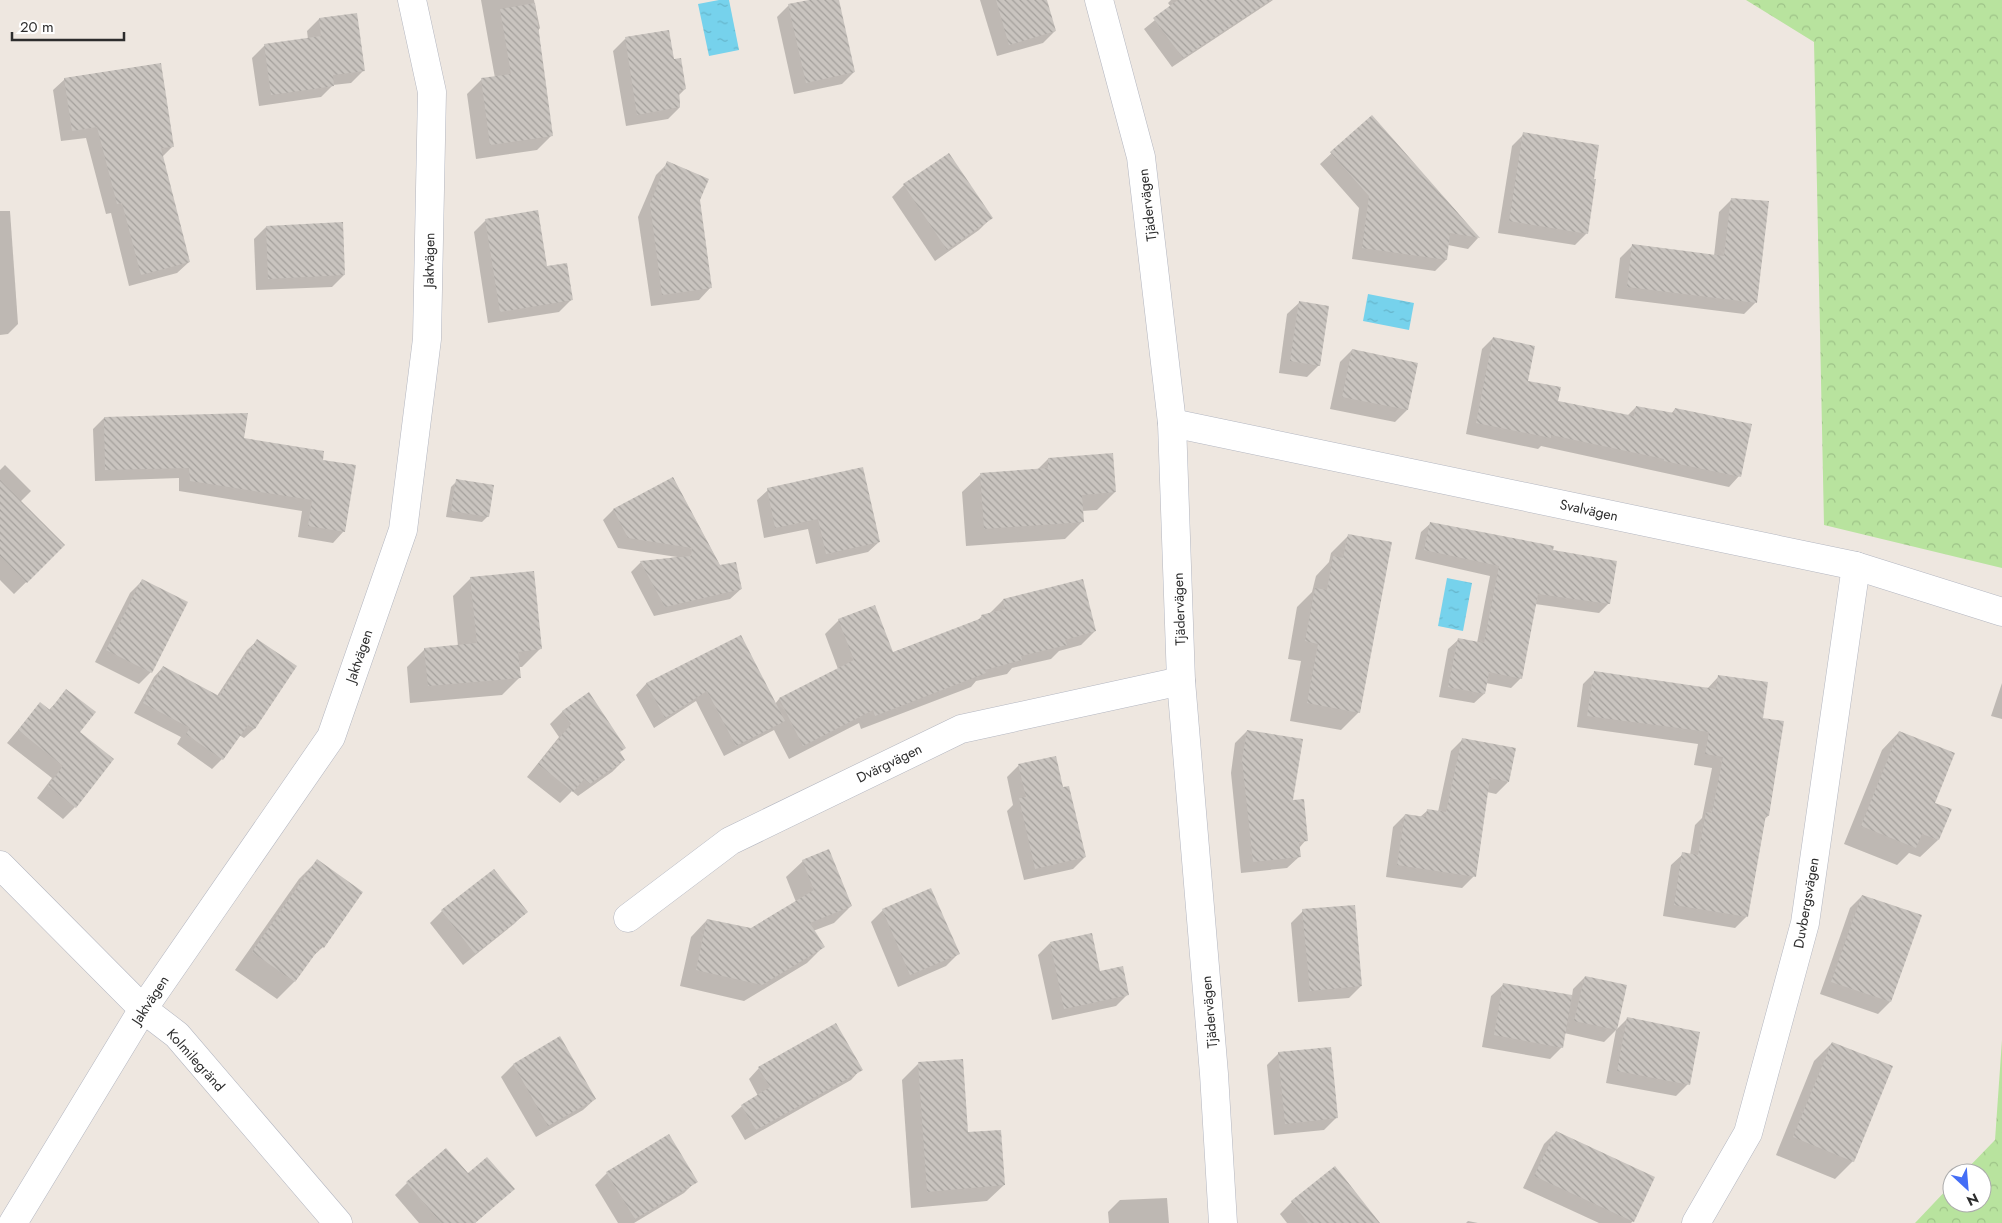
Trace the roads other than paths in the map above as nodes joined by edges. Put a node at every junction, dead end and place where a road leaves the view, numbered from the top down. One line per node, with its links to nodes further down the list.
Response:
1 (412, 0): 9 (street, Jaktvägen)
2 (1099, 0): 3 (street, Tjädervägen)
3 (1172, 423): 4 (street, Svalvägen); 6 (street, Tjädervägen)
4 (1856, 566): 5 (street, Svalvägen); 13 (street, Duvbergsvägen)
5 (2002, 612)
6 (1181, 681): 8 (street, Dvärgvägen); 12 (street, Tjädervägen)
7 (0, 865): 9 (street, Kolmilegränd)
8 (628, 918)
9 (143, 1008): 10 (street, Jaktvägen); 11 (street, Kolmilegränd)
10 (13, 1223)
11 (338, 1223)
12 (1222, 1223)
13 (1696, 1223)

